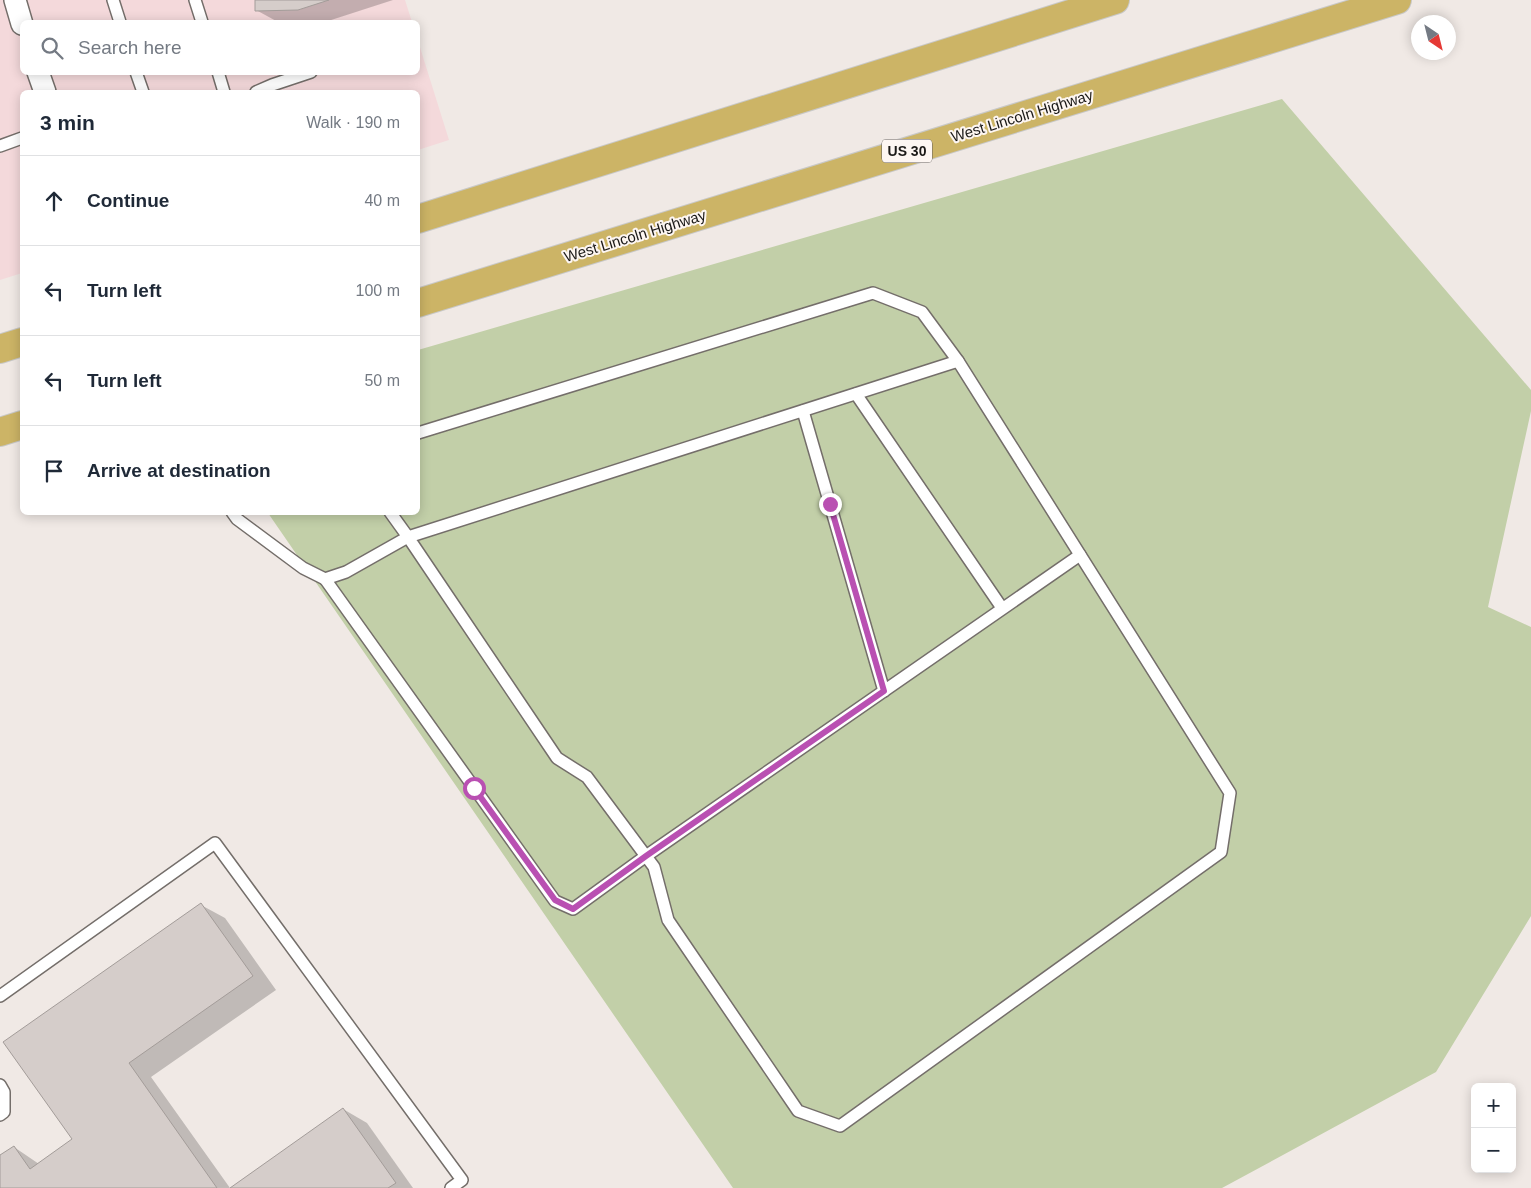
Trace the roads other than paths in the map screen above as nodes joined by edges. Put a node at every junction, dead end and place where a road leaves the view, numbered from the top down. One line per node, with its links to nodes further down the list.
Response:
1 (15, 0): 6 (street)
2 (113, 0): 7 (lane)
3 (195, 0): 8 (lane)
4 (1115, 0): 19 (main road)
5 (1397, 0): 20 (main road, West Lincoln Highway / US 30)
6 (21, 20)
7 (119, 20)
8 (201, 20)
9 (39, 75): 13 (street)
10 (137, 75): 14 (lane)
11 (219, 75): 15 (lane)
12 (303, 75): 16 (lane)
13 (43, 90)
14 (142, 90)
15 (223, 90)
16 (261, 90)
17 (20, 139): 18 (lane)
18 (0, 146)
19 (420, 217)
20 (420, 302)
21 (20, 343): 22 (main road)
22 (0, 349)
23 (958, 361): 24 (lane); 28 (lane); 32 (lane)
24 (856, 394): 25 (lane); 34 (lane)
25 (803, 410): 31 (lane); 35 (lane)
26 (20, 426): 27 (main road)
27 (0, 432)
28 (420, 432)
29 (234, 515): 33 (lane)
30 (392, 515): 31 (lane)
31 (408, 537): 33 (lane); 36 (lane)
32 (1080, 555): 34 (lane); 36 (lane)
33 (325, 579): 36 (lane)
34 (1002, 608): 35 (lane)
35 (884, 691): 36 (lane)
36 (646, 856)
37 (0, 996): 40 (lane)
38 (0, 1085): 39 (lane)
39 (0, 1115)
40 (450, 1188)

